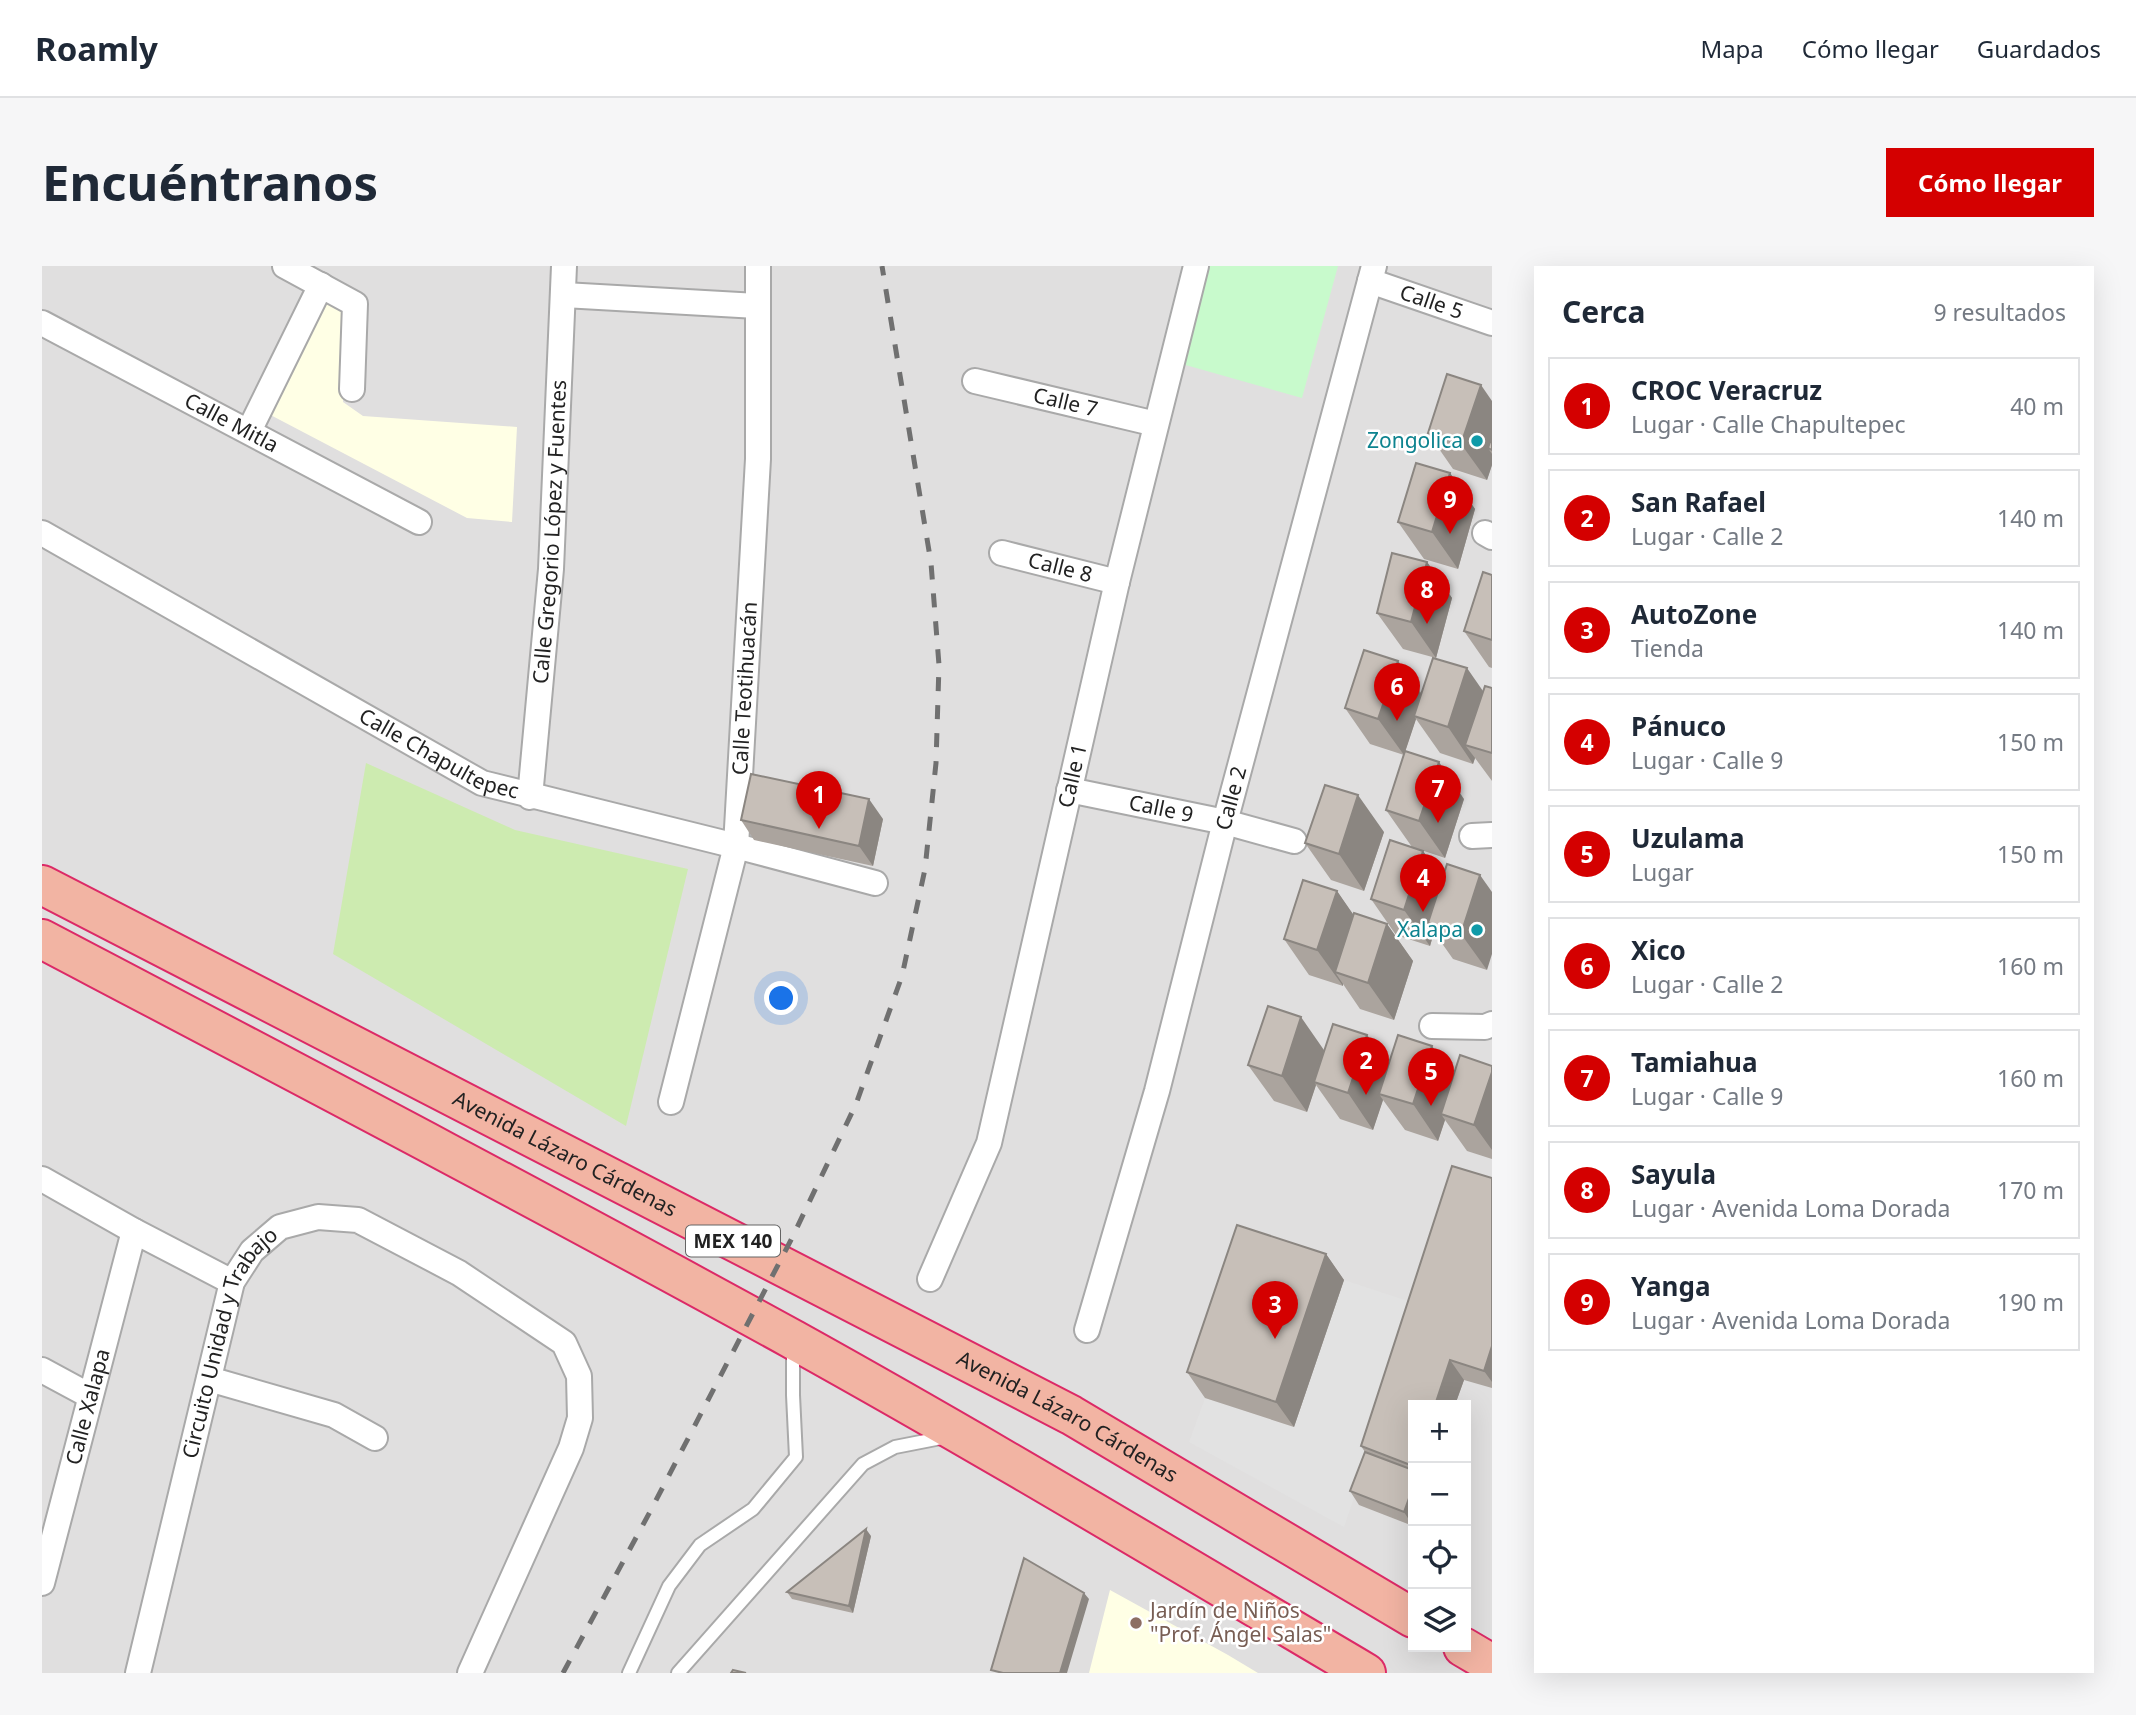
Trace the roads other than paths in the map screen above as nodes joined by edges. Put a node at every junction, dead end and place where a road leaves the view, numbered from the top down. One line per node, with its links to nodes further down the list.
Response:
1 (285, 266): 6 (street)
2 (564, 266): 7 (street, Calle Gregorio López y Fuentes)
3 (758, 266): 8 (street, Calle Teotihuacán)
4 (1195, 266): 13 (street, Calle 1)
5 (1372, 273): 10 (street, Calle 5); 21 (street, Calle 2)
6 (321, 285): 12 (street); 14 (street)
7 (564, 295): 8 (street); 20 (street, Calle Gregorio López y Fuentes)
8 (757, 306): 23 (street, Calle Teotihuacán)
9 (42, 323): 14 (street, Calle Mitla)
10 (1492, 323)
11 (975, 380): 13 (street, Calle 7)
12 (352, 389)
13 (1156, 424): 18 (street, Calle 1)
14 (249, 431): 15 (street, Calle Mitla)
15 (419, 522)
16 (42, 533): 20 (street, Calle Chapultepec)
17 (1002, 553): 18 (street, Calle 8)
18 (1117, 582): 19 (street, Calle 1)
19 (1069, 790): 21 (street, Calle 9); 32 (street, Calle 1)
20 (530, 797): 23 (street, Calle Chapultepec)
21 (1225, 822): 22 (street, Calle 9); 34 (street, Calle 2)
22 (1294, 841)
23 (736, 846): 24 (street, Calle Chapultepec); 29 (street, Calle Teotihuacán)
24 (875, 883)
25 (42, 886): 43 (highway, Avenida Lázaro Cárdenas / MEX 140)
26 (42, 939): 35 (highway, MEX 140)
27 (1492, 1024): 28 (street)
28 (1432, 1026)
29 (671, 1102)
30 (42, 1179): 31 (street)
31 (134, 1231): 33 (street); 38 (street, Calle Xalapa)
32 (930, 1279)
33 (232, 1282): 37 (street, Circuito Unidad y Trabajo); 47 (street, Circuito Unidad y Trabajo)
34 (1087, 1330)
35 (793, 1340): 39 (highway, MEX 140); 48 (lane)
36 (42, 1370): 38 (street)
37 (209, 1379): 40 (street); 46 (street, Circuito Unidad y Trabajo)
38 (90, 1396): 41 (street, Calle Xalapa)
39 (961, 1434): 49 (lane); 50 (highway, MEX 140)
40 (375, 1438)
41 (45, 1557): 42 (street, Calle Xalapa)
42 (42, 1583)
43 (1408, 1615)
44 (1471, 1652): 45 (highway)
45 (1492, 1664)
46 (138, 1673)
47 (470, 1673)
48 (629, 1673)
49 (678, 1673)
50 (1366, 1673)

